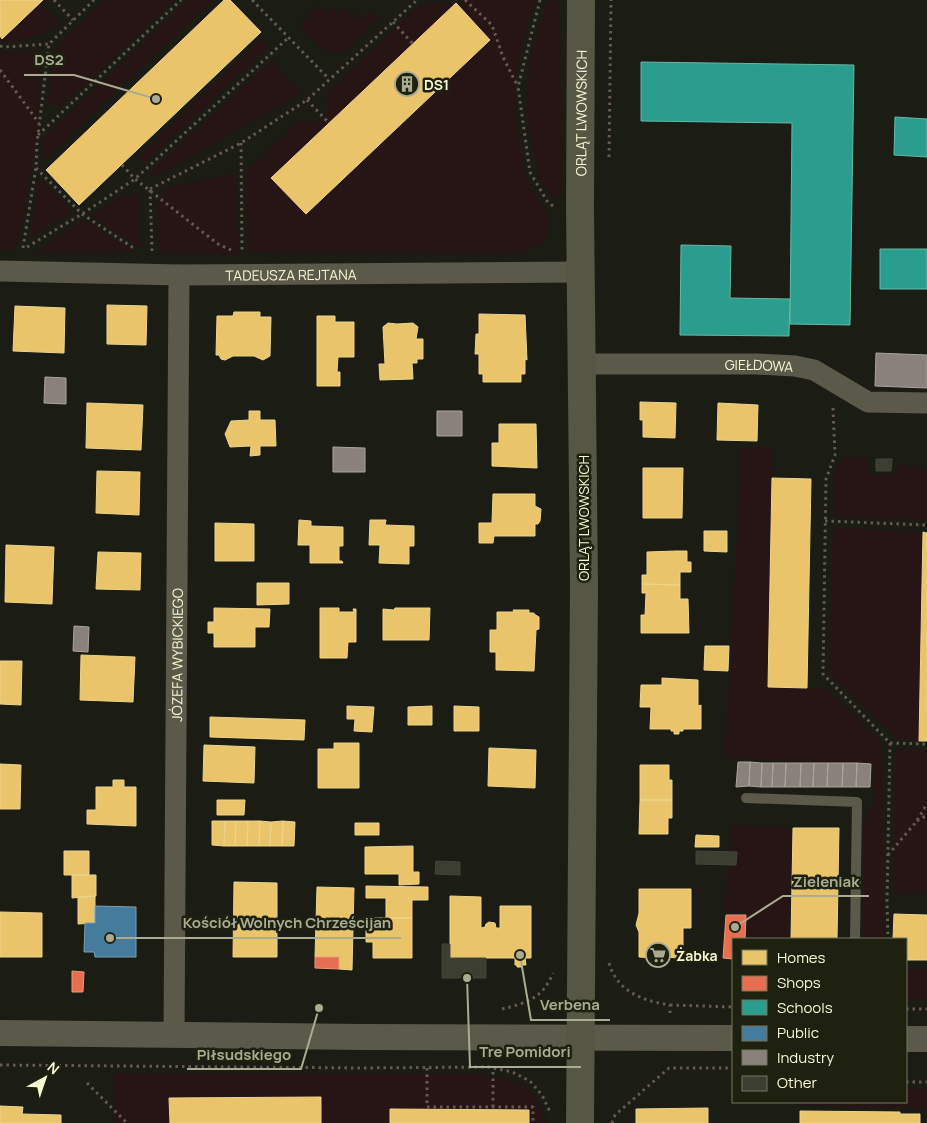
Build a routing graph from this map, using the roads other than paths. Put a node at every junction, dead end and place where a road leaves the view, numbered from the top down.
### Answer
1 (581, 0) edge
2 (0, 272) edge
3 (582, 272) junction
4 (179, 275) junction
5 (583, 364) junction
6 (927, 403) edge
7 (746, 798) dead end
8 (855, 938) edge
9 (0, 1033) edge
10 (174, 1035) junction
11 (580, 1037) junction
12 (732, 1038) edge
13 (907, 1039) edge
14 (927, 1040) edge
15 (580, 1123) edge

1 - 3 main road, ORLĄT LWOWSKICH
2 - 4 street, TADEUSZA REJTANA
3 - 4 street, TADEUSZA REJTANA
3 - 5 main road, ORLĄT LWOWSKICH
4 - 10 street, JÓZEFA WYBICKIEGO
5 - 6 street, GIEŁDOWA
5 - 11 main road, ORLĄT LWOWSKICH
7 - 8 lane
9 - 10 street
10 - 11 street
11 - 12 street
11 - 15 main road, ORLĄT LWOWSKICH
13 - 14 street

